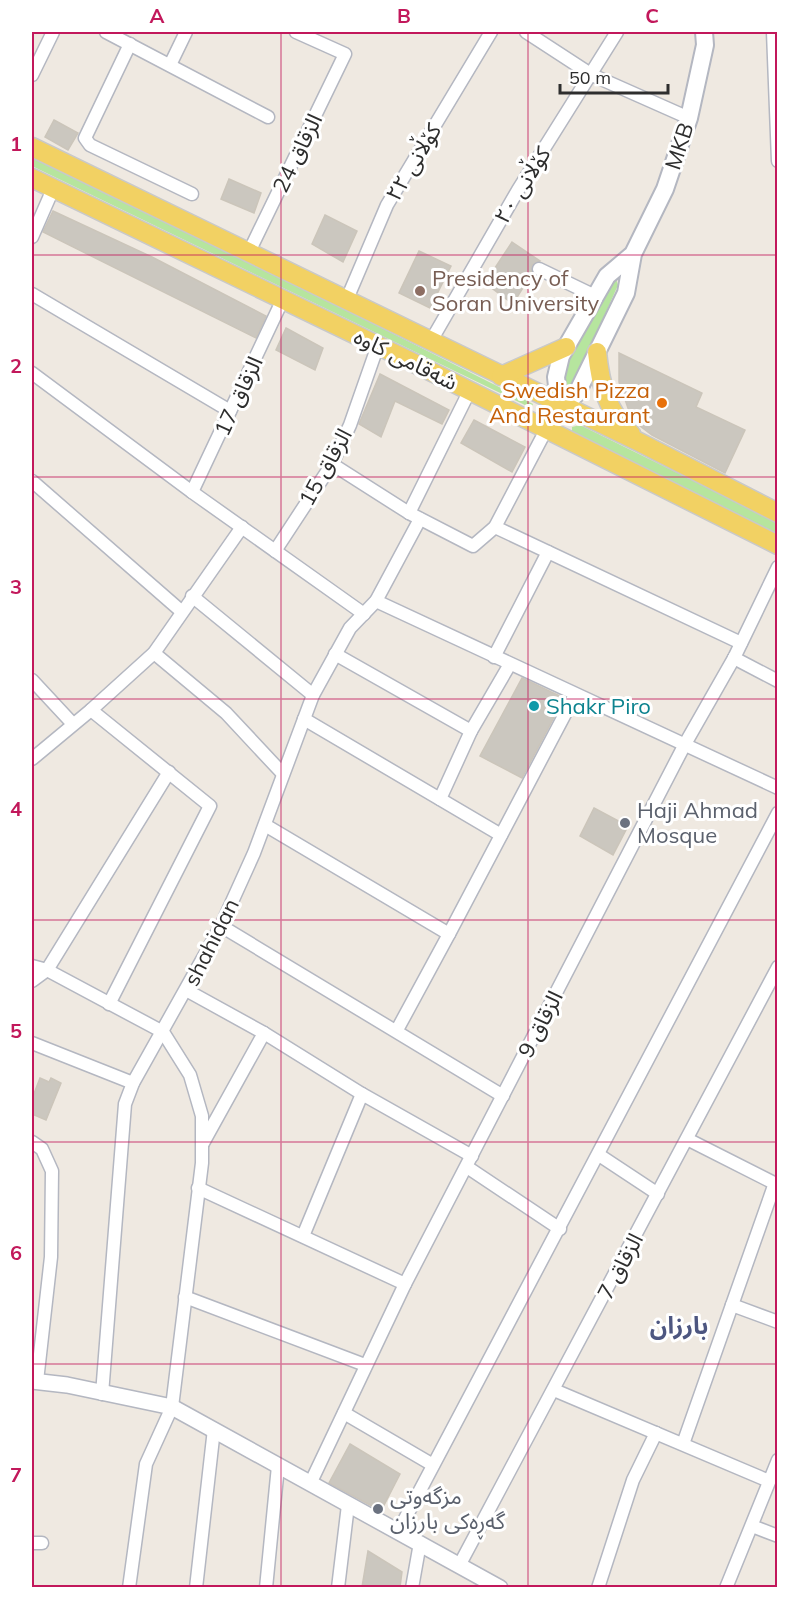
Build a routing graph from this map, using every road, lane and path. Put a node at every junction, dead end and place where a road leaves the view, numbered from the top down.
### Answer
1 (53, 32) edge
2 (106, 32) edge
3 (186, 32) edge
4 (296, 32) edge
5 (491, 32) edge
6 (526, 32) edge
7 (617, 32) edge
8 (704, 32) edge
9 (773, 32) edge
10 (130, 44) junction
11 (170, 65) junction
12 (32, 75) edge
13 (592, 75) junction
14 (268, 117) dead end
15 (689, 118) junction
16 (32, 147) edge
17 (777, 161) edge
18 (32, 178) edge
19 (53, 189) junction
20 (192, 194) dead end
21 (32, 237) edge
22 (249, 252) junction
23 (633, 254) junction
24 (539, 268) dead end
25 (32, 294) edge
26 (595, 296) junction
27 (283, 299) junction
28 (347, 299) junction
29 (431, 341) junction
30 (378, 345) junction
31 (566, 347) junction
32 (597, 352) junction
33 (32, 373) edge
34 (501, 376) junction
35 (470, 390) junction
36 (559, 404) junction
37 (230, 411) junction
38 (547, 428) junction
39 (639, 442) junction
40 (332, 464) junction
41 (32, 481) edge
42 (192, 492) junction
43 (409, 513) junction
44 (777, 513) edge
45 (420, 519) junction
46 (242, 527) junction
47 (495, 527) junction
48 (777, 545) edge
49 (274, 551) junction
50 (548, 552) junction
51 (777, 567) edge
52 (192, 596) junction
53 (376, 602) junction
54 (181, 610) junction
55 (364, 614) junction
56 (741, 644) junction
57 (154, 653) junction
58 (335, 654) junction
59 (494, 657) junction
60 (734, 658) junction
61 (510, 664) junction
62 (32, 680) edge
63 (777, 681) edge
64 (313, 695) junction
65 (575, 695) junction
66 (92, 710) junction
67 (304, 718) junction
68 (72, 723) junction
69 (471, 731) junction
70 (685, 744) junction
71 (32, 759) edge
72 (169, 772) junction
73 (283, 774) junction
74 (777, 788) edge
75 (440, 799) junction
76 (777, 813) edge
77 (265, 825) junction
78 (501, 835) junction
79 (221, 926) junction
80 (449, 934) junction
81 (32, 966) edge
82 (777, 967) edge
83 (47, 970) junction
84 (32, 981) edge
85 (186, 990) junction
86 (109, 1004) junction
87 (397, 1030) junction
88 (163, 1032) junction
89 (264, 1033) junction
90 (32, 1043) edge
91 (133, 1083) junction
92 (362, 1094) junction
93 (503, 1096) junction
94 (687, 1139) junction
95 (32, 1142) edge
96 (202, 1144) junction
97 (599, 1155) junction
98 (470, 1162) junction
99 (776, 1184) edge
100 (198, 1188) junction
101 (658, 1194) junction
102 (560, 1229) junction
103 (303, 1236) junction
104 (405, 1284) junction
105 (185, 1297) junction
106 (732, 1305) junction
107 (777, 1322) edge
108 (365, 1365) junction
109 (34, 1381) edge
110 (554, 1390) junction
111 (102, 1394) junction
112 (172, 1407) junction
113 (344, 1413) junction
114 (214, 1429) junction
115 (656, 1433) junction
116 (683, 1444) junction
117 (777, 1460) edge
118 (434, 1465) junction
119 (278, 1466) junction
120 (769, 1481) junction
121 (310, 1484) junction
122 (348, 1505) junction
123 (752, 1526) junction
124 (398, 1532) junction
125 (777, 1536) edge
126 (420, 1543) junction
127 (460, 1564) junction
128 (129, 1587) edge
129 (196, 1587) edge
130 (266, 1587) edge
131 (338, 1587) edge
132 (412, 1587) edge
133 (500, 1587) edge
134 (598, 1587) edge
135 (726, 1587) edge

1 - 12 street
2 - 10 street
3 - 11 street
4 - 22 street, الزقاق 24
5 - 28 street, کۆڵانی ٢٢
6 - 13 street
7 - 13 street, کۆڵانی ٢٠
8 - 15 main road, MKB
9 - 17 street
10 - 11 street
10 - 20 street
11 - 14 street
13 - 15 street
13 - 29 street, کۆڵانی ٢٠
15 - 23 main road, MKB
16 - 22 main road, شەقامی کاوە
18 - 19 main road, شەقامی کاوە
19 - 21 street
19 - 27 main road, شەقامی کاوە
22 - 28 main road, شەقامی کاوە
23 - 26 main road
23 - 32 main road
24 - 26 street
25 - 37 street
26 - 31 main road
27 - 30 main road, شەقامی کاوە
27 - 37 street, الزقاق 17
28 - 29 main road, شەقامی کاوە
29 - 34 main road, شەقامی کاوە
30 - 35 main road, شەقامی کاوە
30 - 40 street, الزقاق 15
31 - 34 main road
31 - 36 main road
32 - 36 main road
32 - 39 main road
33 - 42 street
34 - 36 main road, شەقامی کاوە
35 - 38 main road, شەقامی کاوە
35 - 43 street
36 - 38 main road
36 - 39 main road, شەقامی کاوە
37 - 42 street, الزقاق 17
38 - 47 street
38 - 48 main road, شەقامی کاوە
39 - 44 main road, شەقامی کاوە
40 - 43 street
40 - 49 street, الزقاق 15
41 - 54 street
42 - 46 street
43 - 45 street
45 - 47 street
45 - 53 street, shahidan
46 - 49 street
46 - 52 street
47 - 50 street
49 - 55 street
50 - 56 street
50 - 59 street
51 - 56 street, الزقاق 9
52 - 54 street
52 - 64 street
53 - 55 street, shahidan
53 - 59 street
54 - 57 street
55 - 58 street, shahidan
56 - 60 street, الزقاق 9
57 - 66 street
57 - 73 street
58 - 64 street, shahidan
58 - 69 street
59 - 61 street
60 - 63 street
60 - 70 street, الزقاق 9
61 - 65 street
61 - 69 street
62 - 68 street
64 - 67 street, shahidan
65 - 70 street
65 - 78 street
66 - 68 street
66 - 72 street
67 - 73 street, shahidan
67 - 75 street
68 - 71 street
69 - 75 street
70 - 74 street
70 - 93 street, الزقاق 9
72 - 83 street
72 - 86 street
73 - 77 street, shahidan
75 - 78 street
76 - 97 street
77 - 79 street, shahidan
77 - 80 street
78 - 80 street
79 - 85 street, shahidan
79 - 87 street
80 - 87 street
81 - 83 street
82 - 94 street, الزقاق 7
83 - 84 street
83 - 86 street
85 - 88 street, shahidan
85 - 89 street
86 - 88 street
87 - 93 street
88 - 91 street, shahidan
88 - 96 street
89 - 92 street
89 - 96 street
90 - 91 street
91 - 111 street, shahidan
92 - 98 street
92 - 103 street
93 - 98 street, الزقاق 9
94 - 99 street
94 - 101 street, الزقاق 7
95 - 109 street
96 - 100 street
97 - 101 street
97 - 102 street
98 - 102 street
98 - 104 street, الزقاق 9
99 - 106 street
100 - 103 street
100 - 105 street
101 - 110 street, الزقاق 7
102 - 118 street
103 - 104 street
104 - 108 street, الزقاق 9
105 - 108 street
105 - 112 street
106 - 107 street
106 - 116 street
108 - 113 street, الزقاق 9
109 - 111 street
110 - 115 street
110 - 127 street, الزقاق 7
111 - 112 street
112 - 114 street
112 - 128 street
113 - 118 street
113 - 121 street, الزقاق 9
114 - 119 street
114 - 129 street
115 - 116 street
115 - 134 street
116 - 120 street
117 - 120 street
118 - 124 street
119 - 121 street
119 - 130 street
120 - 123 street
121 - 122 street
122 - 124 street
122 - 131 street
123 - 125 street
123 - 135 street
124 - 126 street
126 - 127 street
126 - 132 street
127 - 133 street

